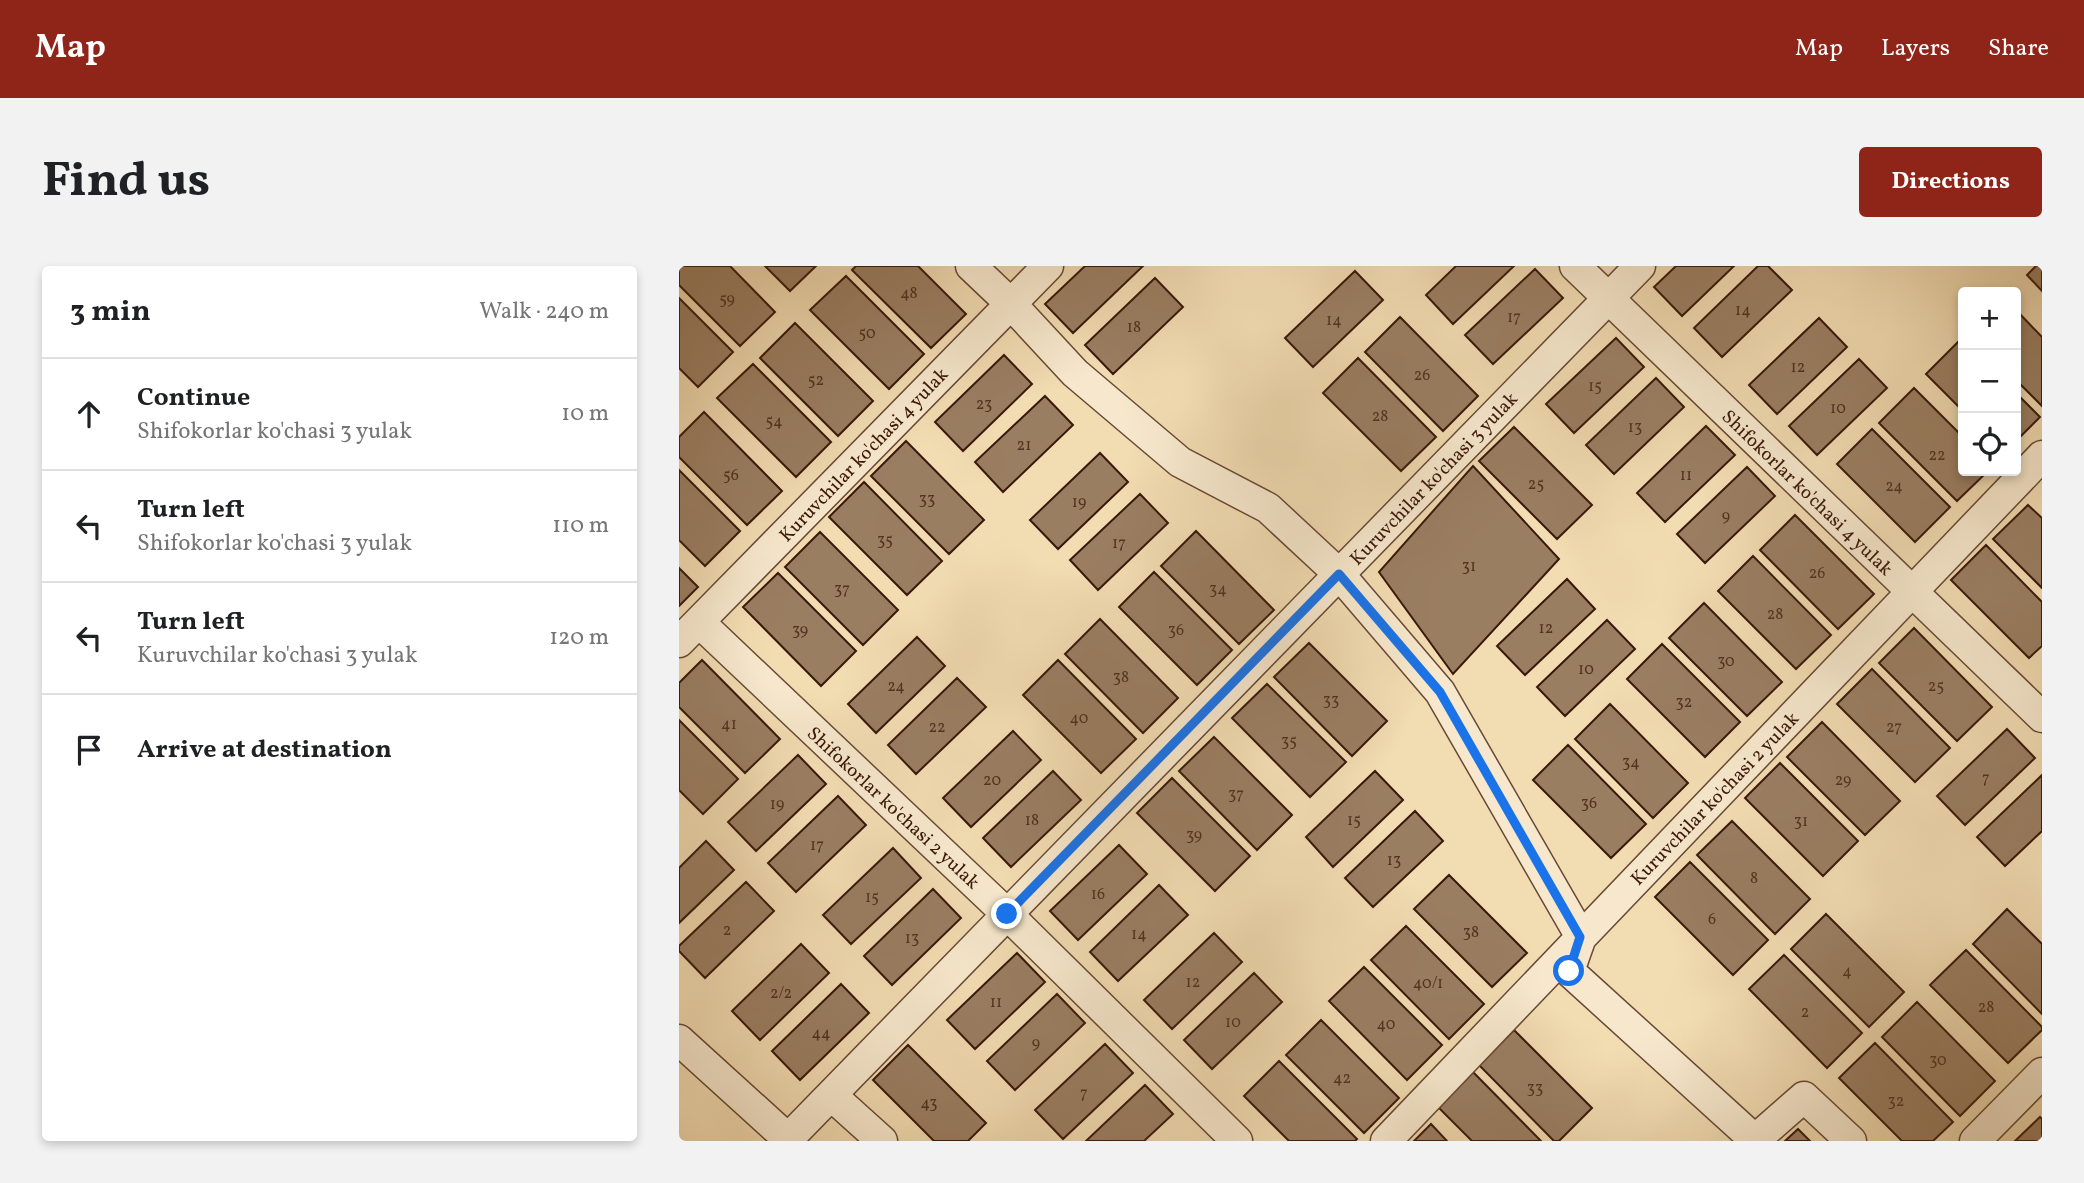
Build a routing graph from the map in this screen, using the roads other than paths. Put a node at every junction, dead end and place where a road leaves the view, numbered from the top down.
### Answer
1 (971, 266) edge
2 (1048, 266) edge
3 (1575, 266) edge
4 (1640, 266) edge
5 (1609, 298) junction
6 (1011, 304) junction
7 (2042, 456) edge
8 (1339, 574) junction
9 (1911, 592) junction
10 (689, 632) edge
11 (2042, 717) edge
12 (1007, 914) junction
13 (1580, 937) junction
14 (679, 1040) edge
15 (2042, 1073) edge
16 (831, 1094) junction
17 (787, 1140) edge
18 (882, 1141) edge
19 (1237, 1141) edge
20 (1386, 1141) edge
21 (1851, 1141) edge
22 (1975, 1141) edge

1 - 6 street
2 - 6 street, Kuruvchilar ko'chasi 4 yulak
3 - 5 street, Shifokorlar ko'chasi 4 yulak
4 - 5 street, Kuruvchilar ko'chasi 3 yulak
5 - 8 street, Kuruvchilar ko'chasi 3 yulak
5 - 9 street, Shifokorlar ko'chasi 4 yulak
6 - 8 street
6 - 10 street, Kuruvchilar ko'chasi 4 yulak
7 - 9 street, Kuruvchilar ko'chasi 2 yulak
8 - 12 street, Kuruvchilar ko'chasi 3 yulak
8 - 13 street
9 - 11 street, Shifokorlar ko'chasi 4 yulak
9 - 13 street, Kuruvchilar ko'chasi 2 yulak
10 - 12 street, Shifokorlar ko'chasi 2 yulak
12 - 16 street, Kuruvchilar ko'chasi 3 yulak
12 - 19 street, Shifokorlar ko'chasi 2 yulak
13 - 20 street, Kuruvchilar ko'chasi 2 yulak
13 - 21 street
14 - 17 street
15 - 22 street
16 - 17 street, Kuruvchilar ko'chasi 3 yulak
16 - 18 street

